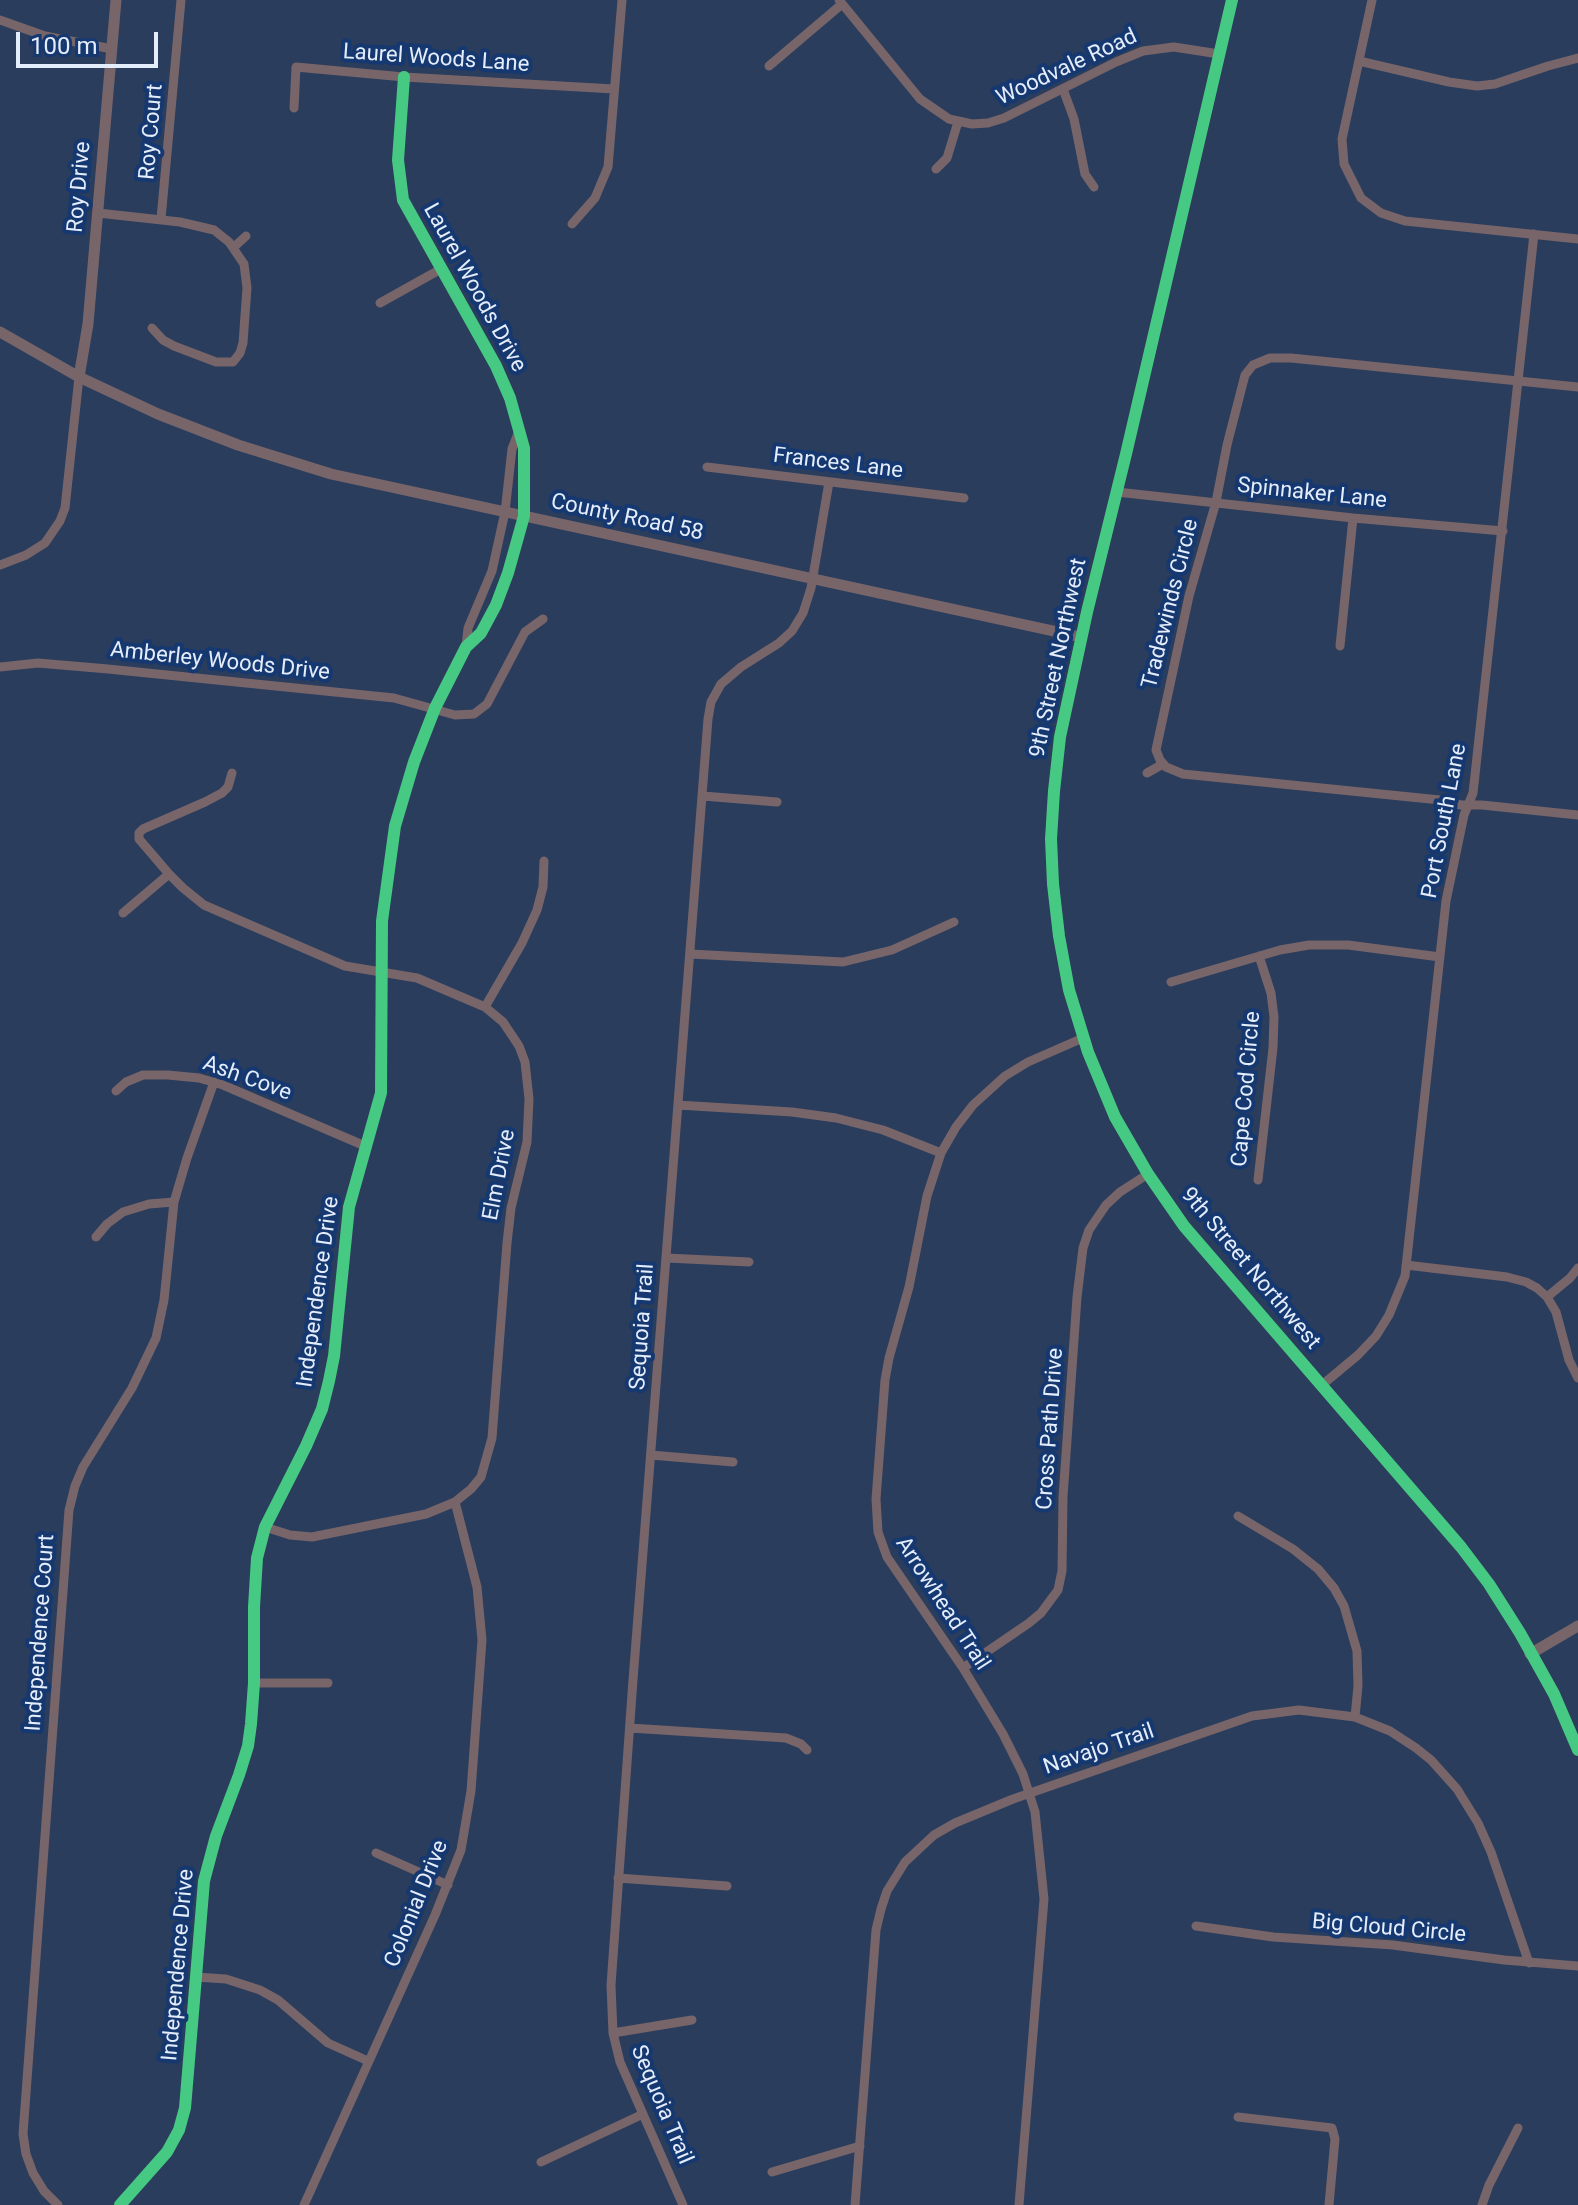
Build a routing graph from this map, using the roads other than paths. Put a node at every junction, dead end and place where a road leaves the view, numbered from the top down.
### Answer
1 (116, 0) edge
2 (181, 0) edge
3 (622, 0) edge
4 (1232, 0) edge
5 (1372, 0) edge
6 (841, 2) edge
7 (0, 20) edge
8 (112, 49) junction
9 (1219, 54) junction
10 (1578, 58) edge
11 (1359, 61) junction
12 (769, 66) dead end
13 (404, 77) junction
14 (614, 89) junction
15 (1063, 89) junction
16 (294, 108) dead end
17 (958, 122) junction
18 (936, 169) dead end
19 (1094, 187) dead end
20 (98, 213) junction
21 (161, 219) junction
22 (572, 224) dead end
23 (1534, 234) junction
24 (246, 236) dead end
25 (1578, 239) edge
26 (234, 247) junction
27 (441, 269) junction
28 (380, 303) dead end
29 (152, 328) dead end
30 (0, 332) edge
31 (79, 377) junction
32 (1519, 382) junction
33 (1578, 387) edge
34 (519, 431) junction
35 (707, 467) dead end
36 (829, 482) junction
37 (1117, 492) junction
38 (964, 498) dead end
39 (1216, 502) junction
40 (505, 512) junction
41 (524, 516) junction
42 (1353, 518) junction
43 (1503, 531) junction
44 (0, 565) edge
45 (813, 578) junction
46 (543, 619) dead end
47 (1081, 637) junction
48 (1340, 646) dead end
49 (466, 647) junction
50 (0, 667) edge
51 (435, 708) junction
52 (1163, 764) junction
53 (232, 773) dead end
54 (1147, 773) dead end
55 (703, 796) junction
56 (777, 802) dead end
57 (1468, 805) junction
58 (1578, 815) edge
59 (544, 861) dead end
60 (169, 874) junction
61 (123, 913) dead end
62 (954, 922) dead end
63 (690, 954) junction
64 (1259, 956) junction
65 (1440, 957) junction
66 (381, 971) junction
67 (1171, 982) dead end
68 (485, 1007) junction
69 (1083, 1038) junction
70 (214, 1082) junction
71 (116, 1091) dead end
72 (678, 1105) junction
73 (365, 1146) junction
74 (941, 1153) junction
75 (1148, 1174) junction
76 (1258, 1180) dead end
77 (174, 1202) junction
78 (96, 1237) dead end
79 (667, 1258) junction
80 (749, 1262) dead end
81 (1406, 1265) junction
82 (1578, 1268) edge
83 (1547, 1297) junction
84 (1578, 1378) edge
85 (1322, 1385) junction
86 (651, 1455) junction
87 (733, 1462) dead end
88 (455, 1502) junction
89 (1238, 1516) dead end
90 (265, 1527) junction
91 (1578, 1626) edge
92 (1530, 1654) junction
93 (963, 1668) junction
94 (254, 1683) junction
95 (328, 1683) dead end
96 (1355, 1717) junction
97 (630, 1728) junction
98 (807, 1750) dead end
99 (1578, 1750) edge
100 (1029, 1793) junction
101 (376, 1853) dead end
102 (618, 1878) junction
103 (448, 1885) junction
104 (727, 1886) dead end
105 (1196, 1926) dead end
106 (1529, 1963) junction
107 (1578, 1966) edge
108 (196, 1977) junction
109 (692, 2020) dead end
110 (613, 2033) junction
111 (368, 2061) junction
112 (643, 2114) junction
113 (1238, 2117) dead end
114 (1518, 2128) dead end
115 (860, 2146) junction
116 (541, 2162) dead end
117 (772, 2172) dead end
118 (58, 2205) edge
119 (120, 2205) edge
120 (304, 2205) edge
121 (683, 2205) edge
122 (855, 2205) edge
123 (1019, 2205) edge
124 (1329, 2205) edge
125 (1482, 2205) edge

1 - 8 street, Roy Drive
2 - 21 street, Roy Court
3 - 14 street
4 - 9 street, 9th Street Northwest
5 - 11 street
6 - 12 street
6 - 17 street
7 - 8 street
8 - 20 street, Roy Drive
9 - 15 street, Woodvale Road
9 - 37 street, 9th Street Northwest
10 - 11 street
11 - 23 street
13 - 14 street, Laurel Woods Lane
13 - 16 street, Laurel Woods Lane
13 - 27 street, Laurel Woods Drive
14 - 22 street
15 - 17 street, Woodvale Road
15 - 19 street
17 - 18 street
20 - 21 street
20 - 31 street, Roy Drive
21 - 26 street
23 - 25 street
23 - 32 street, Port South Lane
24 - 26 street
26 - 29 street
27 - 28 street
27 - 34 street, Laurel Woods Drive
30 - 31 street, County Road 58
31 - 40 street, County Road 58
31 - 44 street
32 - 33 street, Tradewinds Circle
32 - 39 street, Tradewinds Circle
32 - 43 street, Port South Lane
34 - 40 street
34 - 41 street, Laurel Woods Drive
35 - 36 street, Frances Lane
36 - 38 street, Frances Lane
36 - 45 street, Sequoia Trail
37 - 39 street, Spinnaker Lane
37 - 47 street, 9th Street Northwest
39 - 42 street, Spinnaker Lane
39 - 52 street, Tradewinds Circle
40 - 41 street, County Road 58
40 - 49 street, Independence Drive
41 - 45 street, County Road 58
41 - 49 street, Independence Drive
42 - 43 street, Spinnaker Lane
42 - 48 street
43 - 57 street, Port South Lane
45 - 47 street, County Road 58
45 - 55 street, Sequoia Trail
46 - 51 street, Amberley Woods Drive
47 - 69 street, 9th Street Northwest
49 - 51 street, Independence Drive
50 - 51 street, Amberley Woods Drive
51 - 66 street, Independence Drive
52 - 54 street
52 - 57 street
53 - 60 street, Elm Drive
55 - 56 street
55 - 63 street, Sequoia Trail
57 - 58 street
57 - 65 street, Port South Lane
59 - 68 street
60 - 61 street
60 - 66 street, Elm Drive
62 - 63 street
63 - 72 street, Sequoia Trail
64 - 65 street
64 - 67 street
64 - 76 street, Cape Cod Circle
65 - 81 street, Port South Lane
66 - 68 street, Elm Drive
66 - 73 street, Independence Drive
68 - 88 street, Elm Drive
69 - 74 street, Arrowhead Trail
69 - 75 street, 9th Street Northwest
70 - 71 street, Ash Cove
70 - 73 street, Ash Cove
70 - 77 street, Independence Court
72 - 74 street
72 - 79 street, Sequoia Trail
73 - 90 street, Independence Drive
74 - 93 street, Arrowhead Trail
75 - 85 street, 9th Street Northwest
75 - 93 street, Cross Path Drive
77 - 78 street
77 - 118 street, Independence Court
79 - 80 street
79 - 86 street, Sequoia Trail
81 - 83 street
81 - 85 street, Port South Lane
82 - 83 street
83 - 84 street
85 - 92 street, 9th Street Northwest
86 - 87 street
86 - 97 street, Sequoia Trail
88 - 90 street, Elm Drive
88 - 103 street, Colonial Drive
89 - 96 street
90 - 94 street, Independence Drive
91 - 92 street
92 - 99 street, 9th Street Northwest
93 - 100 street, Arrowhead Trail
94 - 95 street
94 - 108 street, Independence Drive
96 - 100 street, Navajo Trail
96 - 106 street, Navajo Trail
97 - 98 street
97 - 102 street, Sequoia Trail
100 - 115 street, Navajo Trail
100 - 123 street, Arrowhead Trail
101 - 103 street
102 - 104 street
102 - 110 street, Sequoia Trail
103 - 111 street, Colonial Drive
105 - 106 street, Big Cloud Circle
106 - 107 street, Big Cloud Circle
108 - 111 street
108 - 119 street, Independence Drive
109 - 110 street
110 - 112 street, Sequoia Trail
111 - 120 street, Colonial Drive
112 - 116 street
112 - 121 street, Sequoia Trail
113 - 124 street
114 - 125 street
115 - 117 street
115 - 122 street, Navajo Trail

